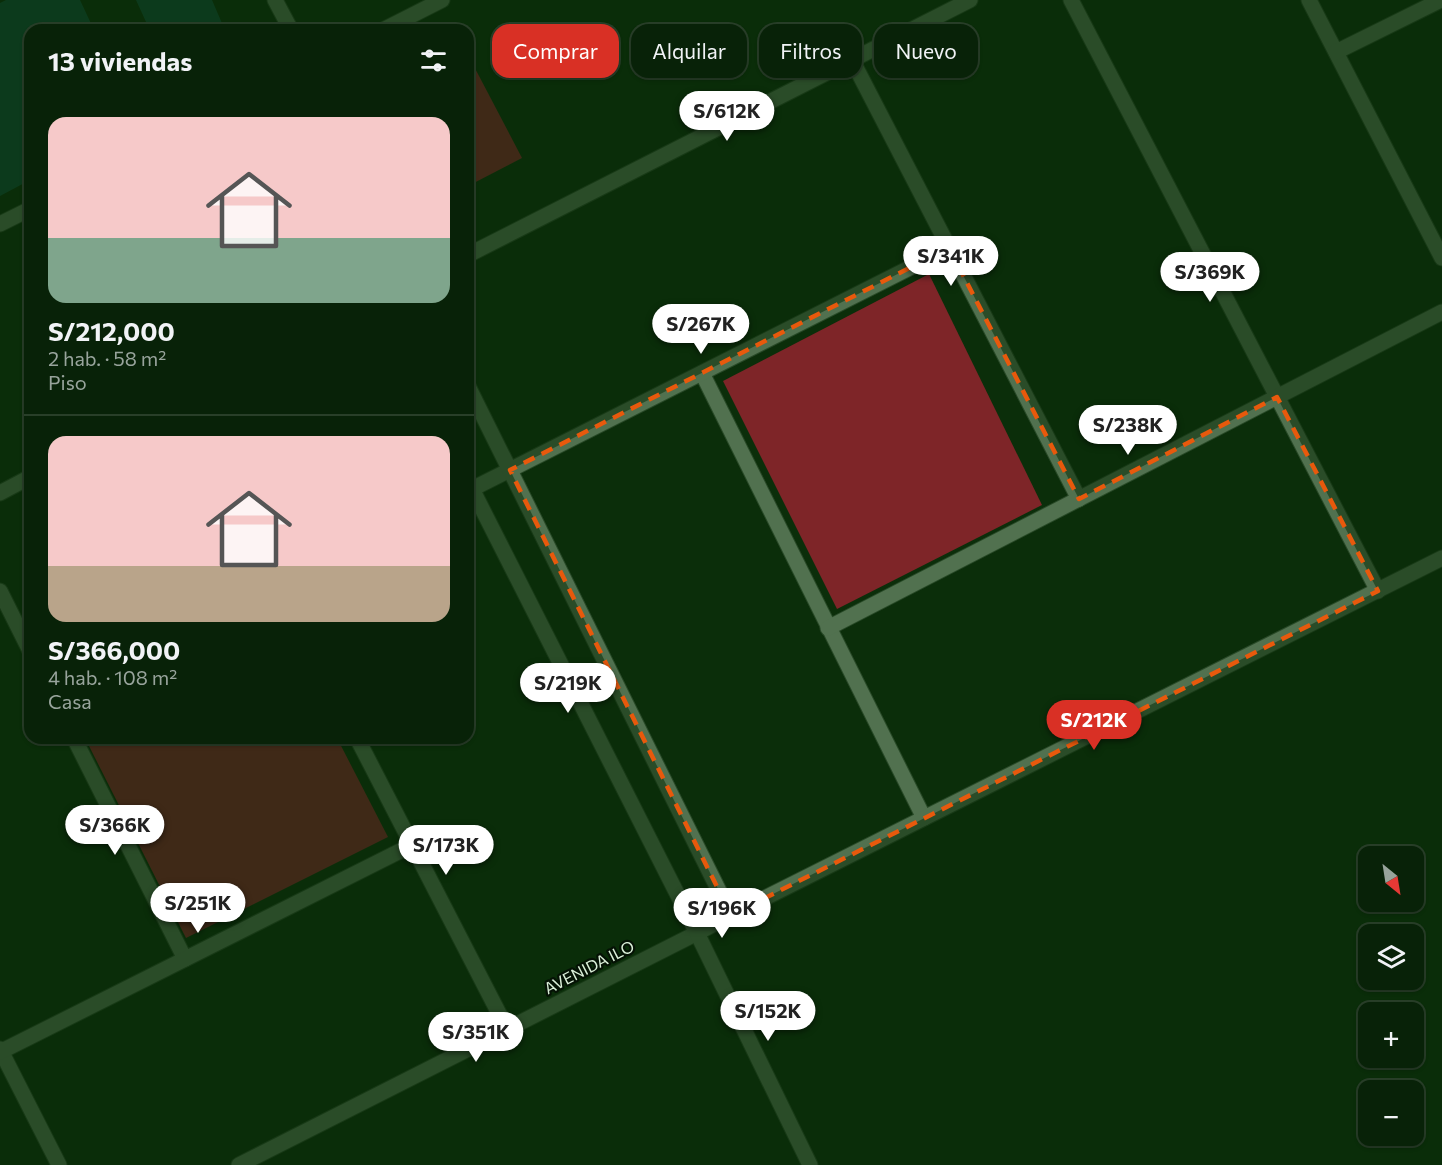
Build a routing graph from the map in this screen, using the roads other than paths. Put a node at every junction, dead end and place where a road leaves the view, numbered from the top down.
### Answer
1 (275, 0) edge
2 (442, 0) edge
3 (970, 0) edge
4 (1071, 0) edge
5 (1309, 0) edge
6 (1441, 0) edge
7 (288, 24) edge
8 (396, 24) edge
9 (1336, 52) junction
10 (862, 55) edge
11 (817, 78) edge
12 (861, 78) edge
13 (24, 212) edge
14 (0, 224) edge
15 (949, 248) junction
16 (474, 252) edge
17 (1442, 258) edge
18 (1442, 312) edge
19 (702, 373) junction
20 (1277, 397) junction
21 (474, 398) edge
22 (510, 470) junction
23 (24, 480) edge
24 (474, 485) edge
25 (0, 493) edge
26 (474, 497) edge
27 (1079, 499) junction
28 (1442, 558) edge
29 (0, 591) edge
30 (1378, 591) junction
31 (828, 628) junction
32 (24, 639) edge
33 (77, 744) edge
34 (360, 744) edge
35 (924, 818) junction
36 (412, 845) junction
37 (731, 915) junction
38 (697, 933) junction
39 (185, 959) junction
40 (507, 1029) junction
41 (0, 1051) edge
42 (59, 1165) edge
43 (239, 1165) edge
44 (810, 1165) edge

1 - 7 street
2 - 8 street
3 - 10 street
4 - 20 street
5 - 9 street
6 - 9 street
9 - 17 street
11 - 16 street
12 - 15 street
13 - 14 street
15 - 19 street
15 - 27 street
18 - 20 street
19 - 22 street
19 - 31 street
20 - 27 street
20 - 30 street
21 - 22 street
22 - 24 street
22 - 37 street
23 - 25 street
26 - 38 street
27 - 31 street
28 - 30 street, AVENIDA ILO
29 - 32 street
30 - 35 street, AVENIDA ILO
31 - 35 street
33 - 39 street
34 - 36 street
35 - 37 street, AVENIDA ILO
36 - 39 street
36 - 40 street
37 - 38 street, AVENIDA ILO
38 - 40 street, AVENIDA ILO
38 - 44 street
39 - 41 street
40 - 43 street, AVENIDA ILO
41 - 42 street

